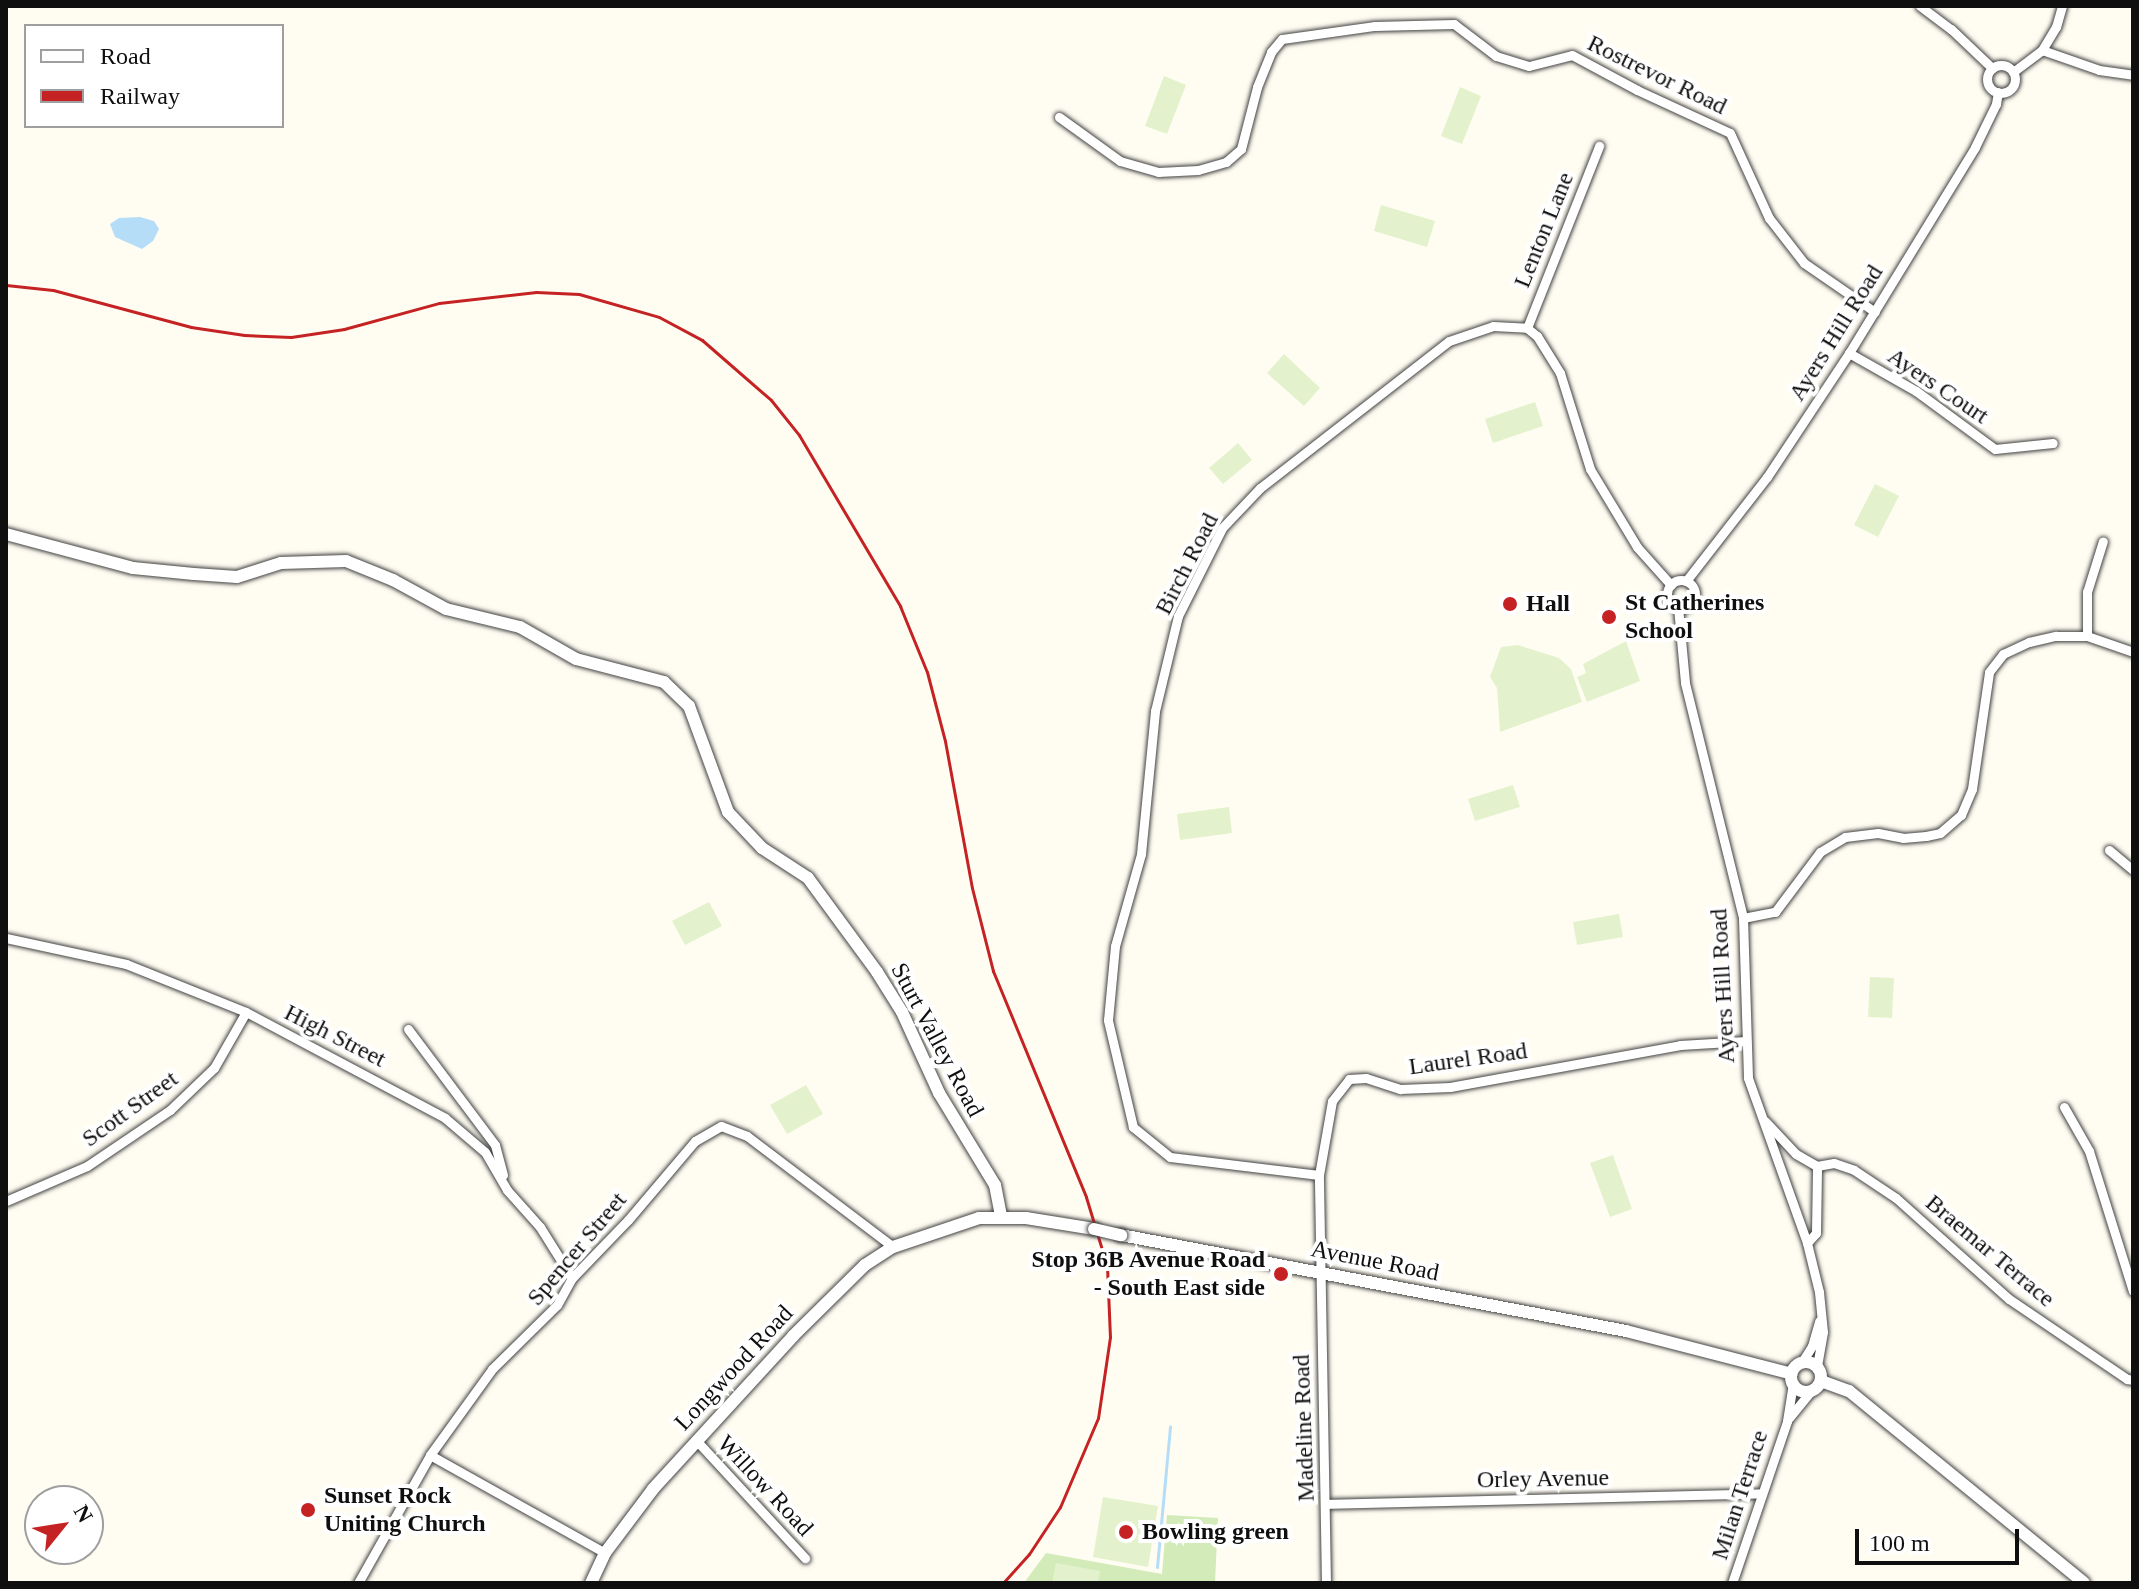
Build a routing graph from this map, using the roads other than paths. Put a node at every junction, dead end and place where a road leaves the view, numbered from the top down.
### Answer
1 (1920, 6) edge
2 (2062, 6) edge
3 (2042, 50) junction
4 (1992, 68) junction
5 (2013, 72) junction
6 (2133, 75) edge
7 (1998, 92) junction
8 (1059, 117) dead end
9 (1599, 146) dead end
10 (1875, 312) junction
11 (1527, 328) junction
12 (1849, 353) junction
13 (2053, 443) dead end
14 (6, 534) edge
15 (2103, 541) dead end
16 (1686, 581) junction
17 (1671, 585) junction
18 (1678, 607) junction
19 (2087, 636) junction
20 (2133, 652) edge
21 (2109, 850) dead end
22 (2133, 870) edge
23 (1743, 918) junction
24 (6, 938) edge
25 (246, 1012) junction
26 (408, 1029) dead end
27 (1746, 1041) junction
28 (2064, 1107) dead end
29 (1763, 1119) junction
30 (1817, 1166) junction
31 (1319, 1175) junction
32 (507, 1190) junction
33 (6, 1201) edge
34 (1001, 1216) junction
35 (948, 1227) joint
36 (1807, 1243) junction
37 (893, 1247) junction
38 (1320, 1273) junction
39 (572, 1278) junction
40 (2133, 1291) edge
41 (1821, 1310) junction
42 (1802, 1362) junction
43 (1817, 1366) junction
44 (1792, 1379) junction
45 (2133, 1380) edge
46 (1821, 1381) junction
47 (1811, 1391) junction
48 (1787, 1421) junction
49 (696, 1440) junction
50 (430, 1455) junction
51 (1762, 1493) junction
52 (1326, 1504) junction
53 (605, 1553) junction
54 (805, 1558) dead end
55 (358, 1583) edge
56 (591, 1583) edge
57 (1326, 1583) edge
58 (1732, 1583) edge
59 (2084, 1583) edge

1 - 4 street
2 - 3 street
3 - 5 street
3 - 6 street
4 - 5 street
4 - 7 street
5 - 7 street
7 - 10 street, Ayers Hill Road
8 - 10 street, Rostrevor Road
9 - 11 street, Lenton Lane
10 - 12 street, Ayers Hill Road
11 - 17 street
11 - 31 street, Birch Road
12 - 13 street, Ayers Court
12 - 16 street, Ayers Hill Road
14 - 34 street, Sturt Valley Road
15 - 19 street
16 - 17 street
16 - 18 street
17 - 18 street
18 - 23 street, Ayers Hill Road
19 - 20 street
19 - 23 street
21 - 22 street
23 - 27 street, Ayers Hill Road
24 - 25 street, High Street
25 - 32 street, High Street
25 - 33 street, Scott Street
26 - 32 street
27 - 29 street, Ayers Hill Road
27 - 31 street, Laurel Road
28 - 40 street
29 - 30 street, Braemar Terrace
29 - 36 street, Ayers Hill Road
30 - 36 street
30 - 45 street, Braemar Terrace
31 - 38 street, Laurel Road
32 - 39 street, High Street
34 - 35 street, Avenue Road
34 - 38 street, Avenue Road, bridge
35 - 37 street, Longwood Road
36 - 41 street, Ayers Hill Road
37 - 39 street, Spencer Street
37 - 49 street, Longwood Road
38 - 44 street, Avenue Road
38 - 52 street, Madeline Road
39 - 50 street, Spencer Street
41 - 42 street, Ayers Hill Road
41 - 43 street, Ayers Hill Road
42 - 43 street
42 - 44 street
43 - 46 street
44 - 47 street
44 - 48 street, Milan Terrace
46 - 47 street
46 - 59 street
47 - 48 street, Milan Terrace
48 - 51 street, Milan Terrace
49 - 53 street, Longwood Road
49 - 54 street, Willow Road
50 - 53 street
50 - 55 street, Spencer Street
51 - 52 street, Orley Avenue
51 - 58 street, Milan Terrace
52 - 57 street, Madeline Road
53 - 56 street, Longwood Road

